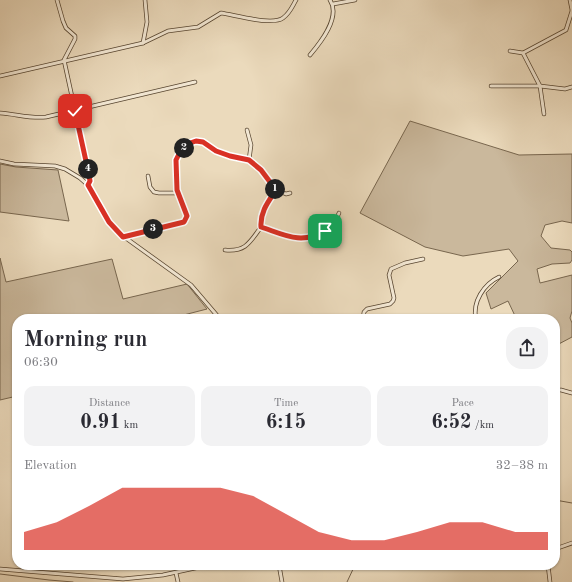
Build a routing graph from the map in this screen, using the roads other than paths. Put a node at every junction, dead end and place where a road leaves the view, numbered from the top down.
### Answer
1 (57, 0) edge
2 (144, 0) edge
3 (296, 0) edge
4 (330, 0) edge
5 (355, 0) edge
6 (570, 0) edge
7 (333, 4) junction
8 (572, 10) edge
9 (143, 43) junction
10 (510, 52) dead end
11 (523, 53) junction
12 (310, 55) dead end
13 (64, 60) junction
14 (0, 76) edge
15 (195, 82) dead end
16 (492, 86) dead end
17 (540, 86) junction
18 (572, 88) edge
19 (75, 111) junction
20 (0, 113) edge
21 (544, 114) dead end
22 (247, 130) dead end
23 (249, 160) junction
24 (0, 161) edge
25 (148, 176) dead end
26 (88, 185) junction
27 (276, 190) junction
28 (178, 193) junction
29 (290, 193) dead end
30 (339, 213) dead end
31 (261, 227) junction
32 (123, 237) junction
33 (225, 250) dead end
34 (423, 259) dead end
35 (500, 277) dead end
36 (216, 314) edge
37 (364, 314) edge
38 (476, 314) edge
39 (560, 390) edge
40 (572, 393) edge
41 (572, 543) edge
42 (560, 547) edge
43 (0, 569) edge
44 (12, 570) edge
45 (12, 570) edge
46 (188, 570) edge
47 (280, 570) edge
48 (549, 570) edge
49 (176, 573) junction
50 (178, 582) edge
51 (282, 582) edge
52 (550, 582) edge

1 - 13 street
2 - 9 street
3 - 9 street
4 - 7 street
5 - 7 street
6 - 8 street
7 - 12 street
8 - 11 street
9 - 13 street
10 - 11 street
11 - 17 street
13 - 14 street
13 - 19 street
15 - 19 street
16 - 17 street
17 - 18 street
17 - 21 street
19 - 20 street
19 - 26 street
22 - 23 street
23 - 27 street
23 - 28 street
24 - 26 street
25 - 28 street
26 - 32 street
27 - 29 street
27 - 31 street
28 - 32 street
30 - 31 street
31 - 33 street
32 - 36 street
34 - 37 street
35 - 38 street
39 - 40 street
41 - 42 street
43 - 45 street
44 - 49 street
46 - 49 street
47 - 51 street
48 - 52 street
49 - 50 street

